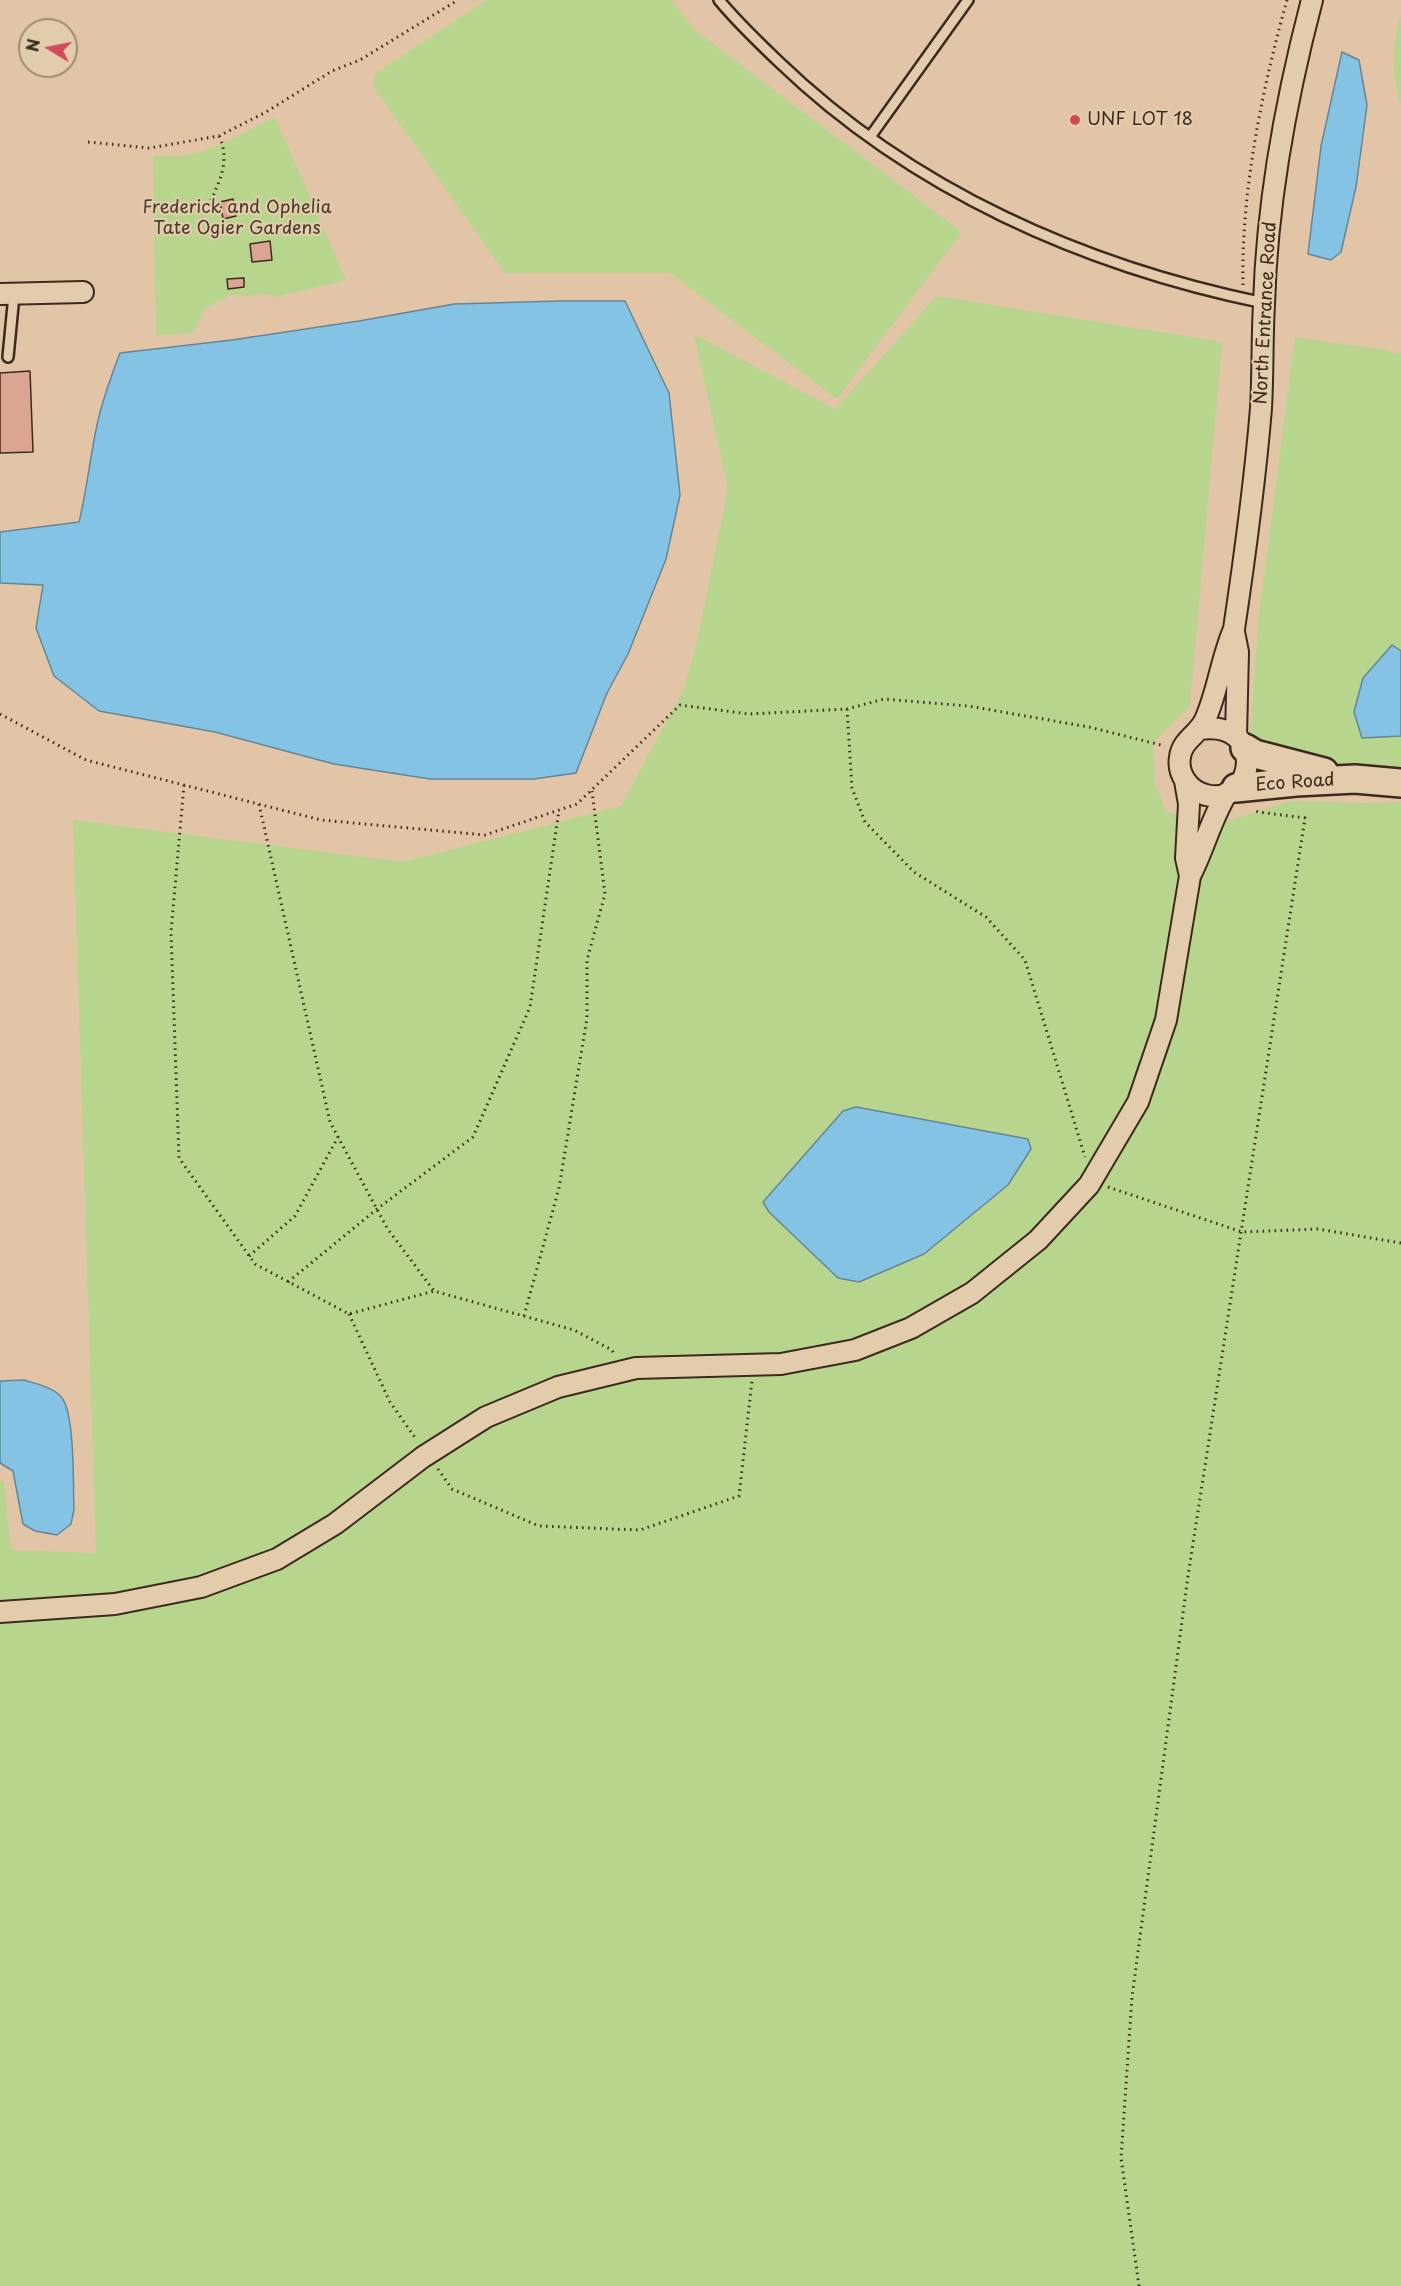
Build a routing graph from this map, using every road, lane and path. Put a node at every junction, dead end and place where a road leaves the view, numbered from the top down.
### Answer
1 (458, 0) edge
2 (719, 0) edge
3 (968, 0) edge
4 (1287, 0) edge
5 (1312, 0) edge
6 (219, 136) junction
7 (870, 137) junction
8 (88, 142) dead end
9 (221, 210) dead end
10 (84, 292) dead end
11 (7, 295) edge
12 (1244, 299) junction
13 (1263, 303) junction
14 (8, 357) dead end
15 (1234, 629) junction
16 (847, 709) junction
17 (0, 714) edge
18 (1200, 729) junction
19 (1240, 742) junction
20 (1182, 750) junction
21 (1355, 779) junction
22 (1185, 781) junction
23 (1401, 783) edge
24 (184, 785) junction
25 (592, 790) junction
26 (1231, 791) junction
27 (259, 804) junction
28 (559, 810) junction
29 (1190, 876) junction
30 (338, 1137) junction
31 (1092, 1181) junction
32 (377, 1209) junction
33 (1242, 1232) junction
34 (1401, 1242) edge
35 (249, 1256) junction
36 (288, 1282) junction
37 (434, 1291) junction
38 (349, 1314) junction
39 (524, 1316) junction
40 (754, 1365) junction
41 (620, 1372) junction
42 (427, 1454) junction
43 (0, 1612) edge
44 (1139, 2286) edge

1 - 6 path
2 - 7 lane
3 - 7 lane
4 - 12 path
5 - 13 street, North Entrance Road
6 - 8 path
6 - 9 path
7 - 12 lane
10 - 11 street
11 - 14 lane
12 - 13 lane
13 - 15 street, North Entrance Road
15 - 18 street
15 - 19 street
16 - 20 path
16 - 25 path
16 - 31 path
17 - 24 path
18 - 19 street
18 - 20 street
19 - 21 street, Eco Road
19 - 26 street
20 - 22 street
21 - 23 street, Eco Road
21 - 26 street, Eco Road
22 - 26 street
22 - 29 street
24 - 27 path
24 - 35 path
25 - 28 path
25 - 39 path
26 - 29 street
26 - 33 path
27 - 28 path
27 - 30 path
28 - 32 path
29 - 31 street
30 - 32 path
30 - 35 path
31 - 33 path
31 - 40 street
32 - 36 path
32 - 37 path
33 - 34 path
33 - 44 path
35 - 36 path
36 - 38 path
37 - 38 path
37 - 39 path
38 - 42 path
39 - 41 path
40 - 41 street
40 - 42 path
41 - 42 street
42 - 43 street

